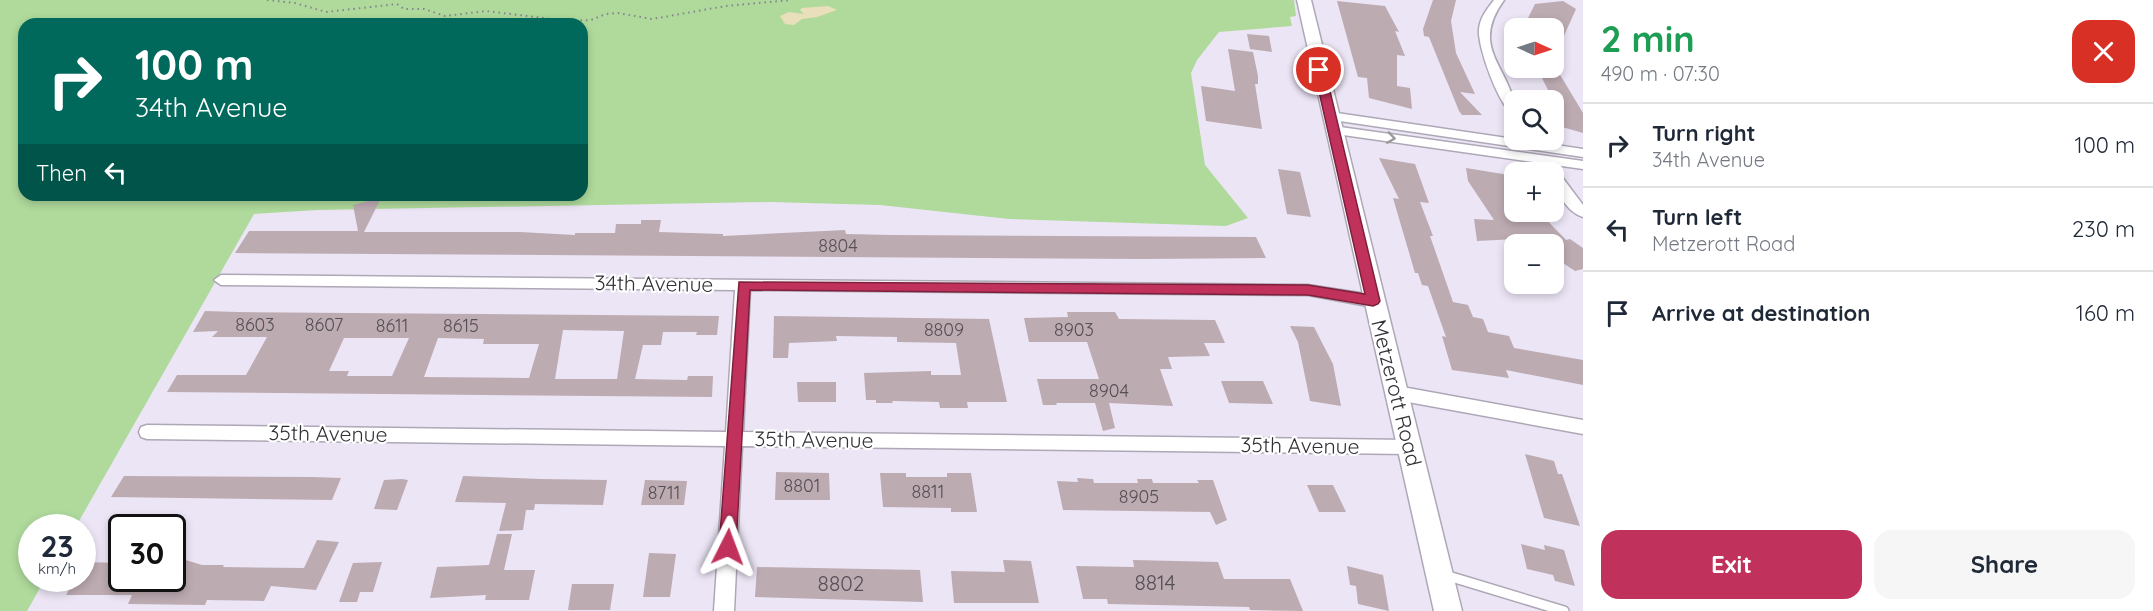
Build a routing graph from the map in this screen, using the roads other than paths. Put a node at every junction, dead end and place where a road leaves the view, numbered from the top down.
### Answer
1 (1304, 0) edge
2 (1499, 0) edge
3 (1505, 90) edge
4 (1332, 123) junction
5 (1504, 139) edge
6 (1564, 149) edge
7 (1536, 150) edge
8 (1583, 153) edge
9 (1541, 159) junction
10 (1543, 162) edge
11 (1583, 165) edge
12 (1564, 188) edge
13 (1583, 212) edge
14 (221, 280) dead end
15 (743, 285) junction
16 (1373, 301) junction
17 (1397, 393) junction
18 (1583, 427) edge
19 (147, 432) dead end
20 (734, 439) junction
21 (1409, 447) junction
22 (1439, 573) junction
23 (724, 611) edge
24 (1448, 611) edge
25 (1564, 611) edge

1 - 4 street, Metzerott Road
2 - 3 street
4 - 5 street
4 -> 9 street
4 - 16 street, Metzerott Road
6 - 8 street
7 - 9 street
9 - 10 street
9 - 11 street
12 - 13 street
14 - 15 street, 34th Avenue
15 - 16 street, 34th Avenue
15 - 20 street
16 - 17 street, Metzerott Road
17 - 18 street
17 - 21 street, Metzerott Road
19 - 20 street, 35th Avenue
20 - 21 street, 35th Avenue
20 - 23 street
21 - 22 street, Metzerott Road
22 - 24 street, Metzerott Road
22 - 25 lane

